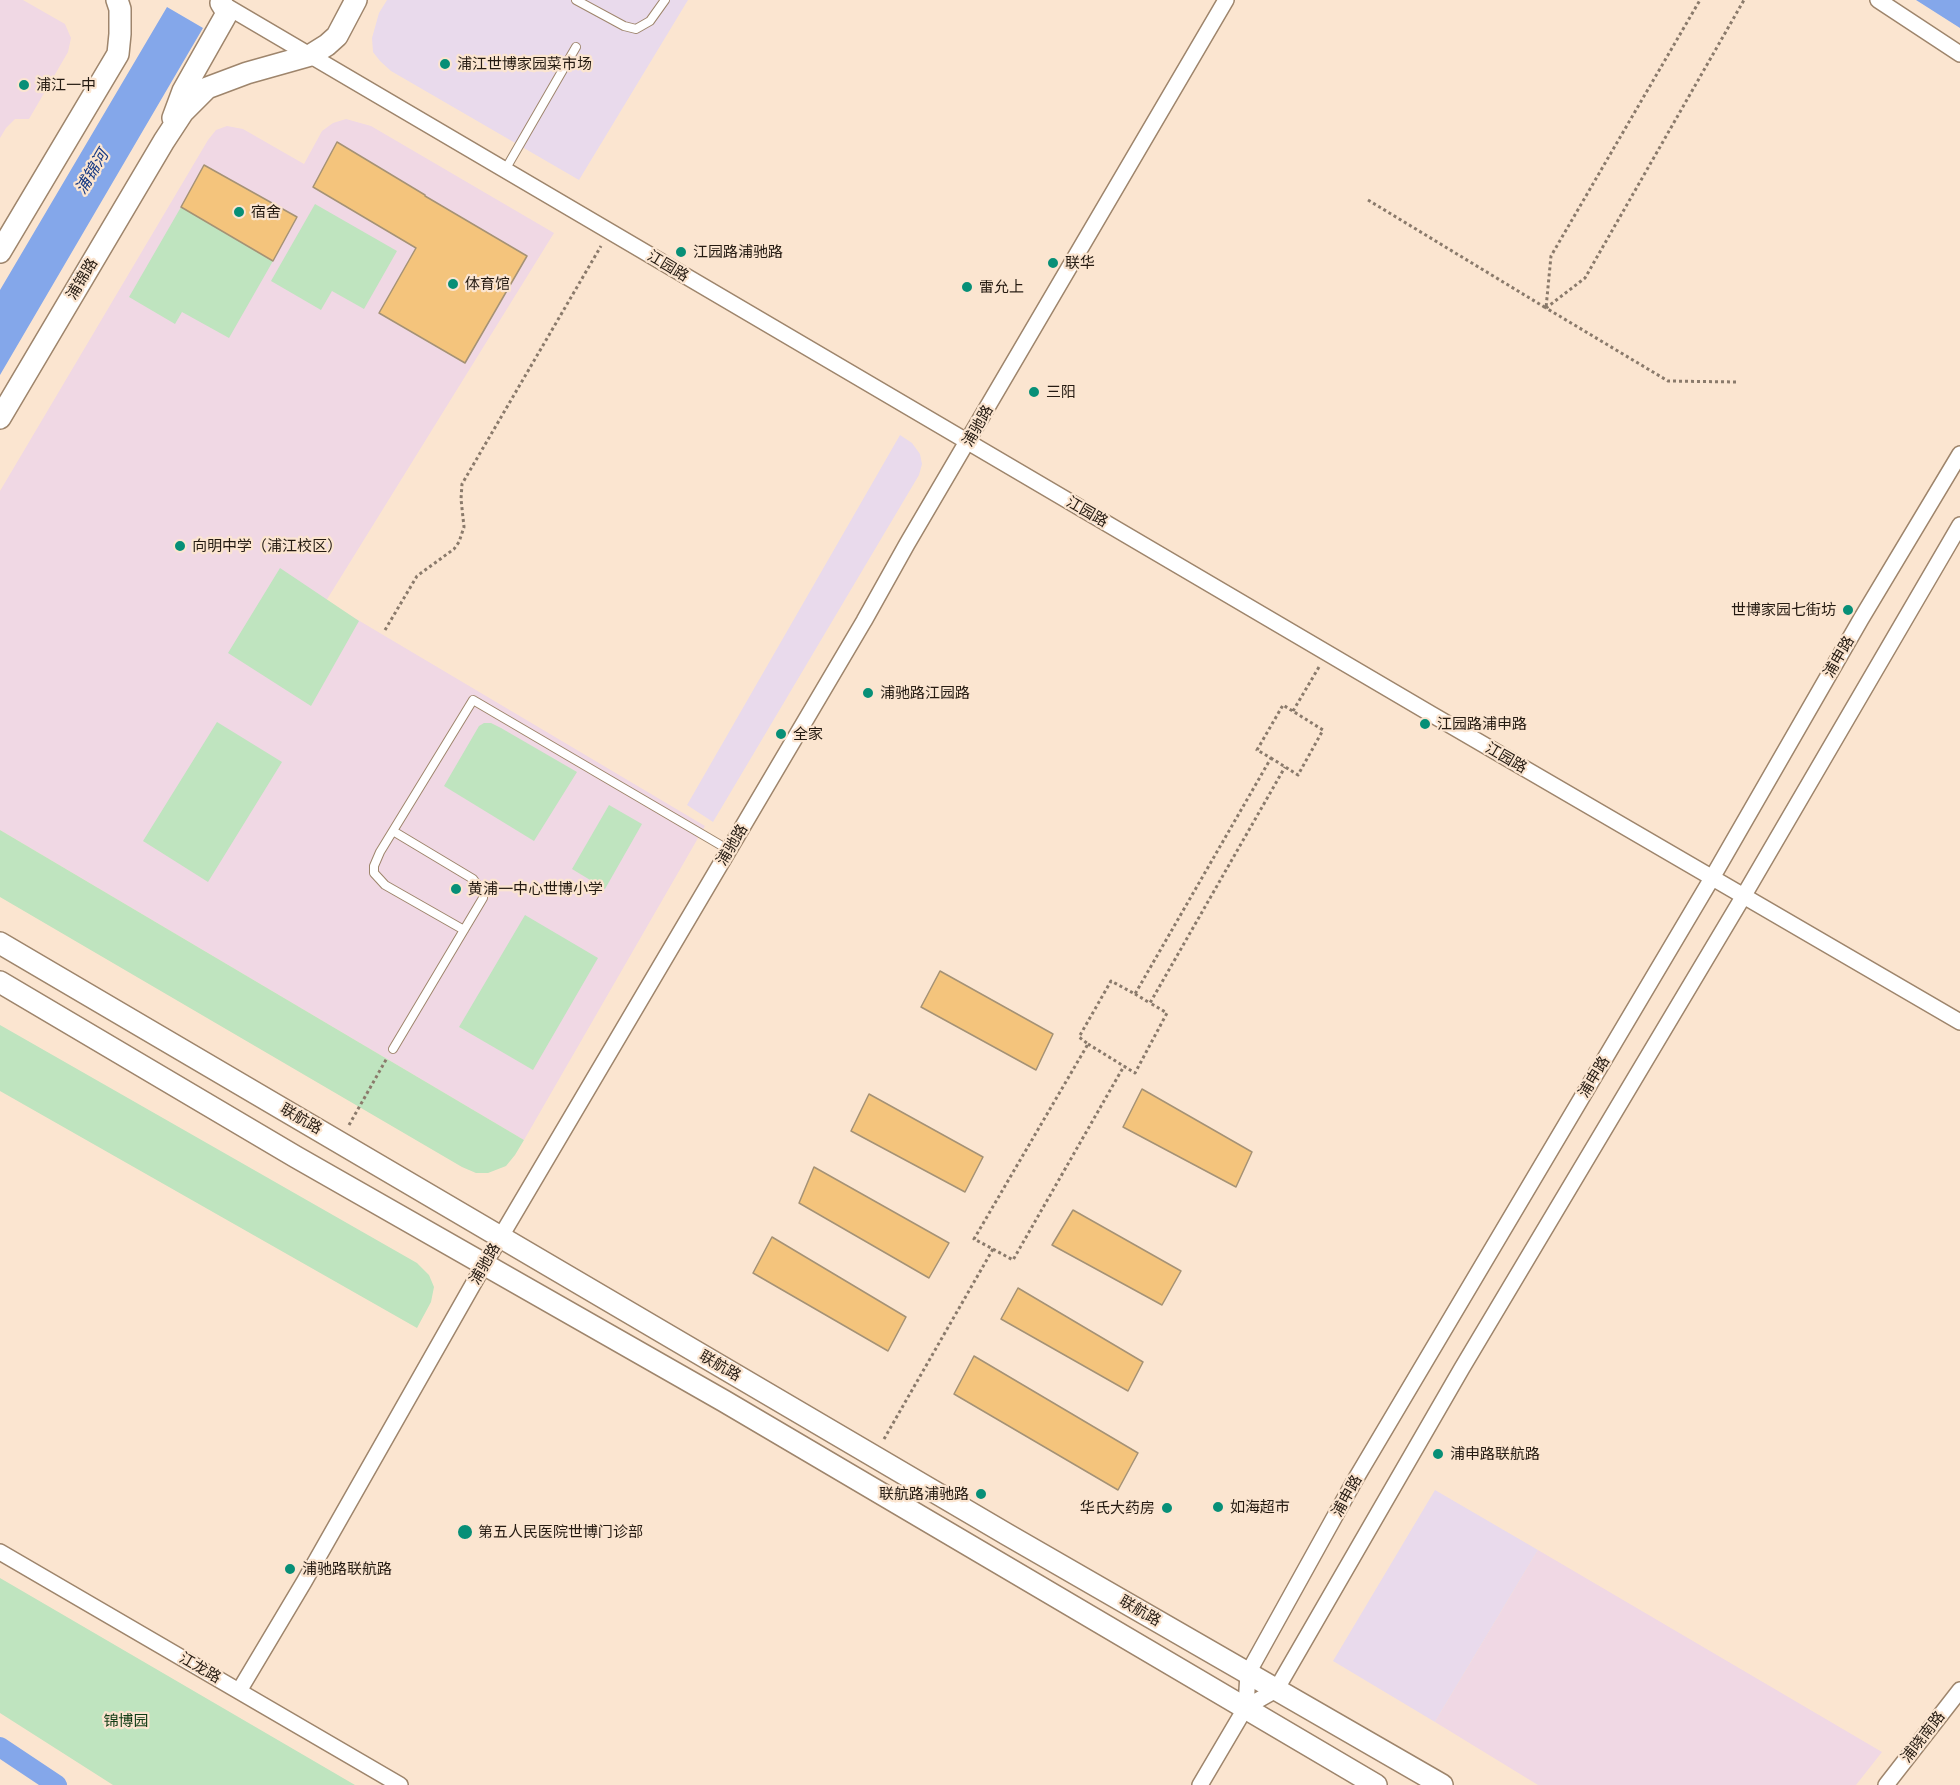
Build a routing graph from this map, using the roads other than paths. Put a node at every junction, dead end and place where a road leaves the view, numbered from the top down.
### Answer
1 (117, 0) edge
2 (356, 0) edge
3 (576, 0) edge
4 (665, 0) edge
5 (1226, 0) edge
6 (1878, 0) edge
7 (218, 2) edge
8 (576, 47) dead end
9 (1960, 54) edge
10 (311, 55) junction
11 (164, 141) junction
12 (505, 170) junction
13 (0, 252) edge
14 (0, 418) edge
15 (968, 443) junction
16 (1960, 454) edge
17 (1960, 525) edge
18 (393, 831) junction
19 (729, 850) junction
20 (1712, 878) junction
21 (1743, 897) junction
22 (464, 930) junction
23 (0, 943) edge
24 (0, 982) edge
25 (1960, 1022) edge
26 (393, 1049) road end
27 (501, 1237) junction
28 (484, 1265) junction
29 (0, 1552) edge
30 (1248, 1673) junction
31 (1276, 1689) junction
32 (1960, 1690) edge
33 (238, 1691) junction
34 (1246, 1707) junction
35 (400, 1785) edge
36 (1200, 1785) edge
37 (1376, 1785) edge
38 (1442, 1785) edge
39 (1886, 1785) edge

1 - 13 street
2 - 10 street, 浦锦路
3 - 4 lane
5 - 15 street, 浦驰路
6 - 9 street
7 - 10 street, 江园路
7 - 11 street, 浦锦路
8 - 12 lane
10 - 11 street, 浦锦路
10 - 12 street, 江园路
11 - 14 street, 浦锦路
12 - 15 street, 江园路
15 - 19 street, 浦驰路
15 - 20 street, 江园路
16 - 20 street, 浦申路
17 - 21 street, 浦申路
18 - 19 lane
18 - 22 lane
18 - 22 lane
19 - 27 street, 浦驰路
20 - 21 street, 江园路
20 - 30 street, 浦申路
21 - 25 street, 江园路
21 - 31 street, 浦申路
22 - 26 lane
23 - 27 street, 联航路
24 - 28 street, 联航路
27 - 28 street, 浦驰路
27 - 30 street, 联航路
28 - 33 street, 浦驰路
28 - 34 street, 联航路
29 - 33 street, 江龙路
30 - 31 street, 联航路
30 - 34 street, 浦申路
31 - 34 street, 浦申路
31 - 38 street, 联航路
32 - 39 street, 浦晓南路
33 - 35 street, 江龙路
34 - 36 street, 浦申路
34 - 37 street, 联航路

